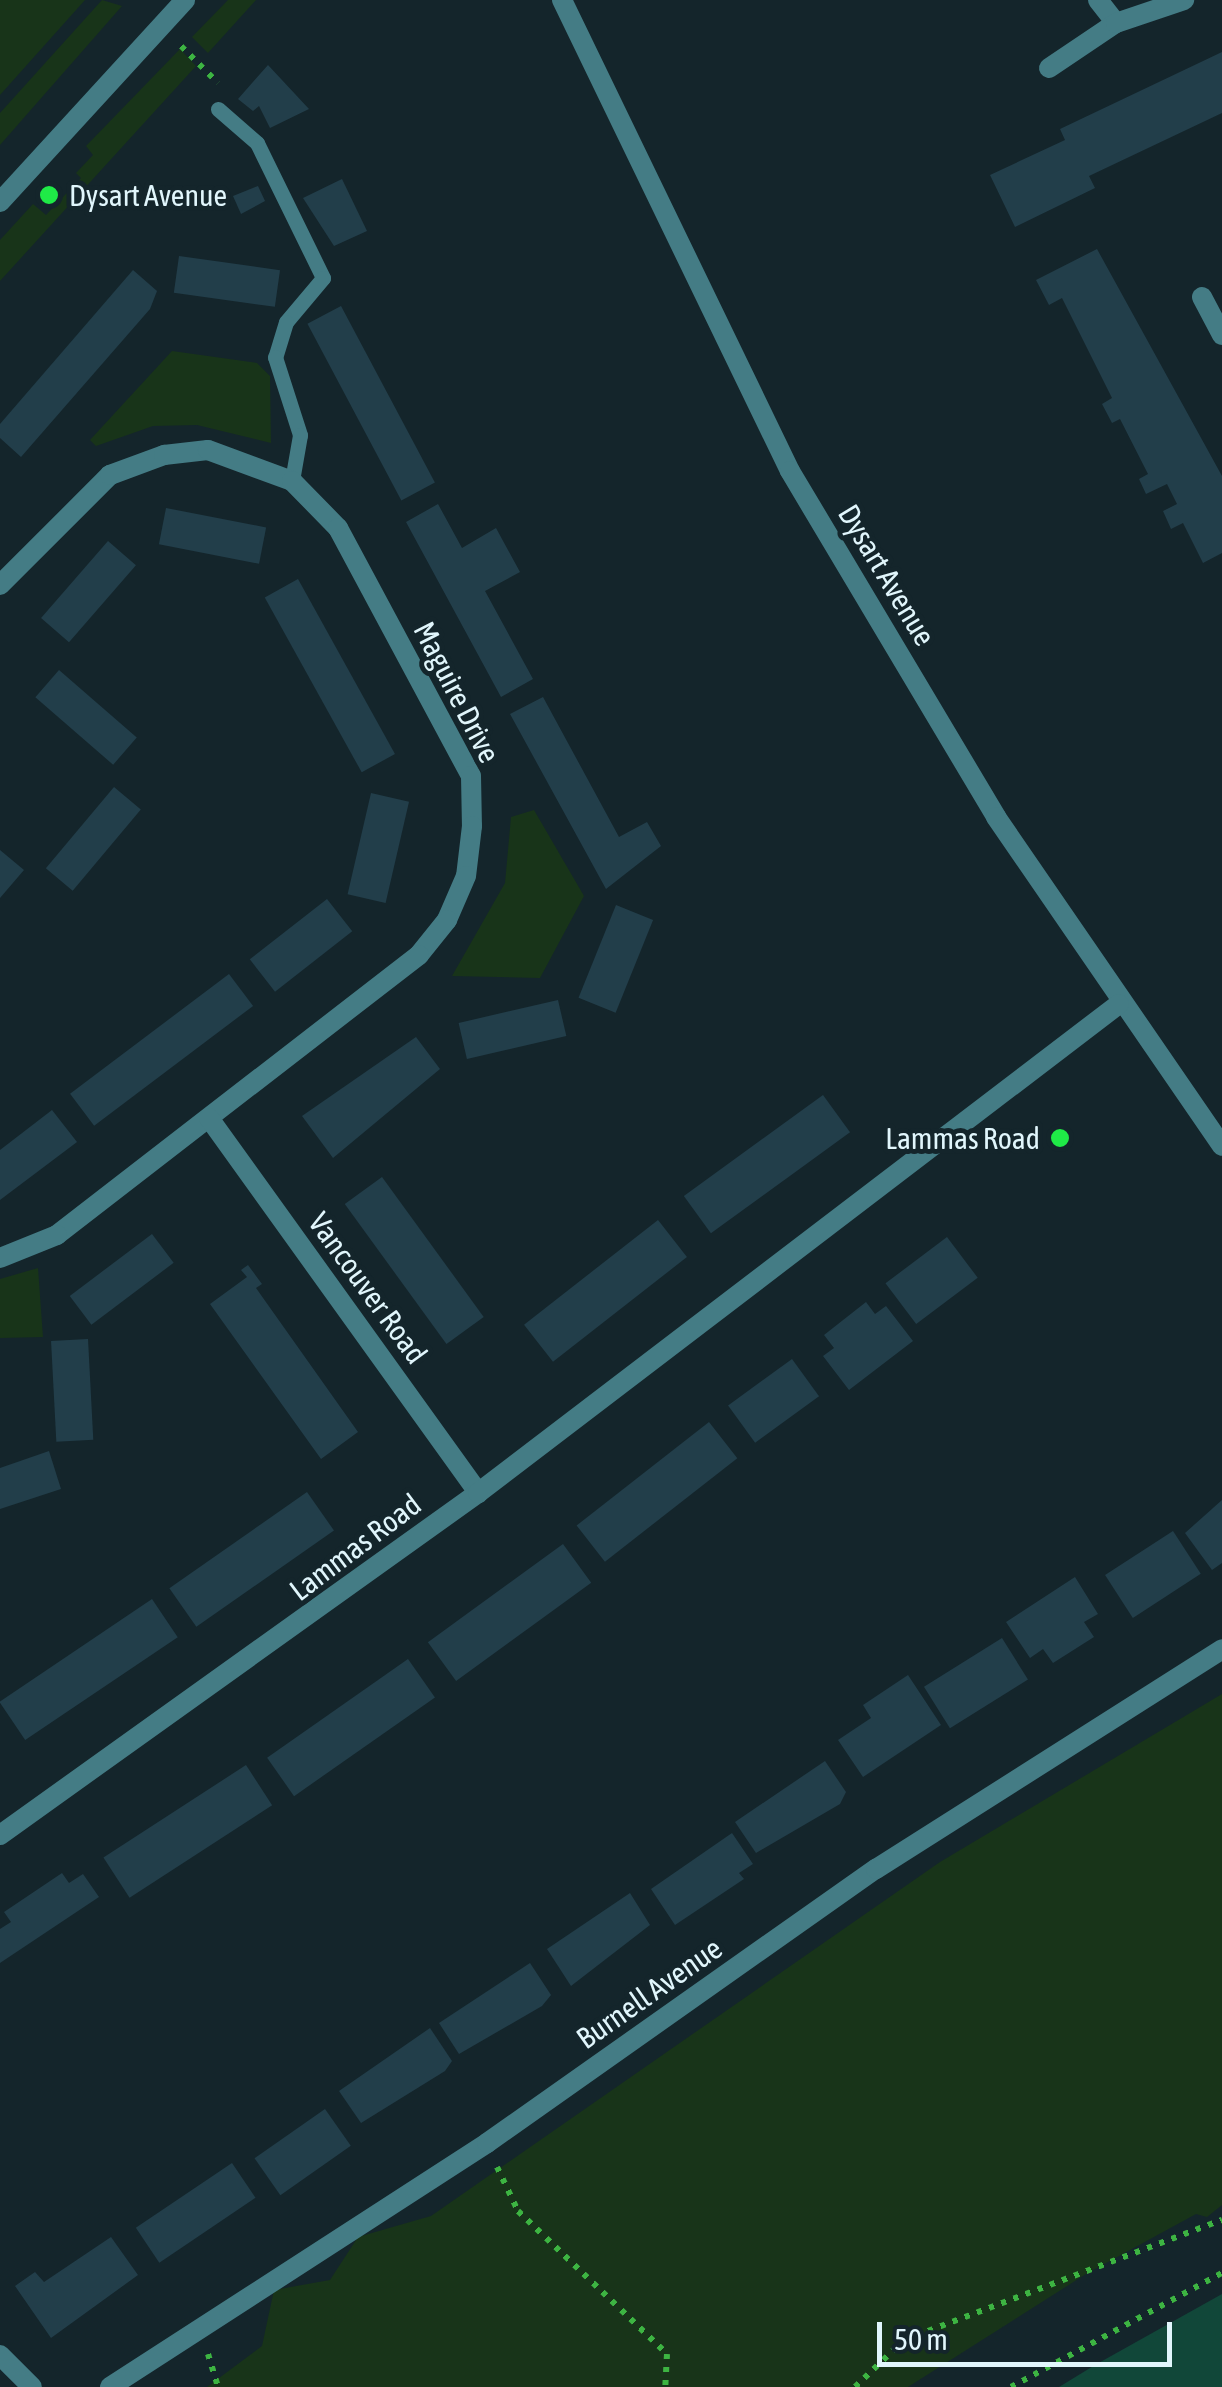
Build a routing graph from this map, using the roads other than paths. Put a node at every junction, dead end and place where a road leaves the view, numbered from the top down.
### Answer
1 (185, 0) edge
2 (562, 0) edge
3 (1098, 0) edge
4 (1184, 0) edge
5 (1116, 23) junction
6 (1049, 68) dead end
7 (218, 109) dead end
8 (0, 202) edge
9 (1202, 297) dead end
10 (1222, 335) edge
11 (292, 482) junction
12 (0, 585) edge
13 (1119, 1004) junction
14 (209, 1118) junction
15 (1222, 1146) edge
16 (0, 1258) edge
17 (478, 1493) junction
18 (1222, 1649) edge
19 (0, 1835) edge
20 (0, 2355) edge
21 (30, 2386) edge
22 (110, 2387) edge

1 - 8 street
2 - 13 street, Dysart Avenue
3 - 5 street
4 - 5 street
5 - 6 street
7 - 11 lane
9 - 10 street
11 - 12 street, Maguire Drive
11 - 14 street, Maguire Drive
13 - 15 street, Dysart Avenue
13 - 17 street, Lammas Road
14 - 16 street, Maguire Drive
14 - 17 street, Vancouver Road
17 - 19 street, Lammas Road
18 - 22 street, Burnell Avenue
20 - 21 street

